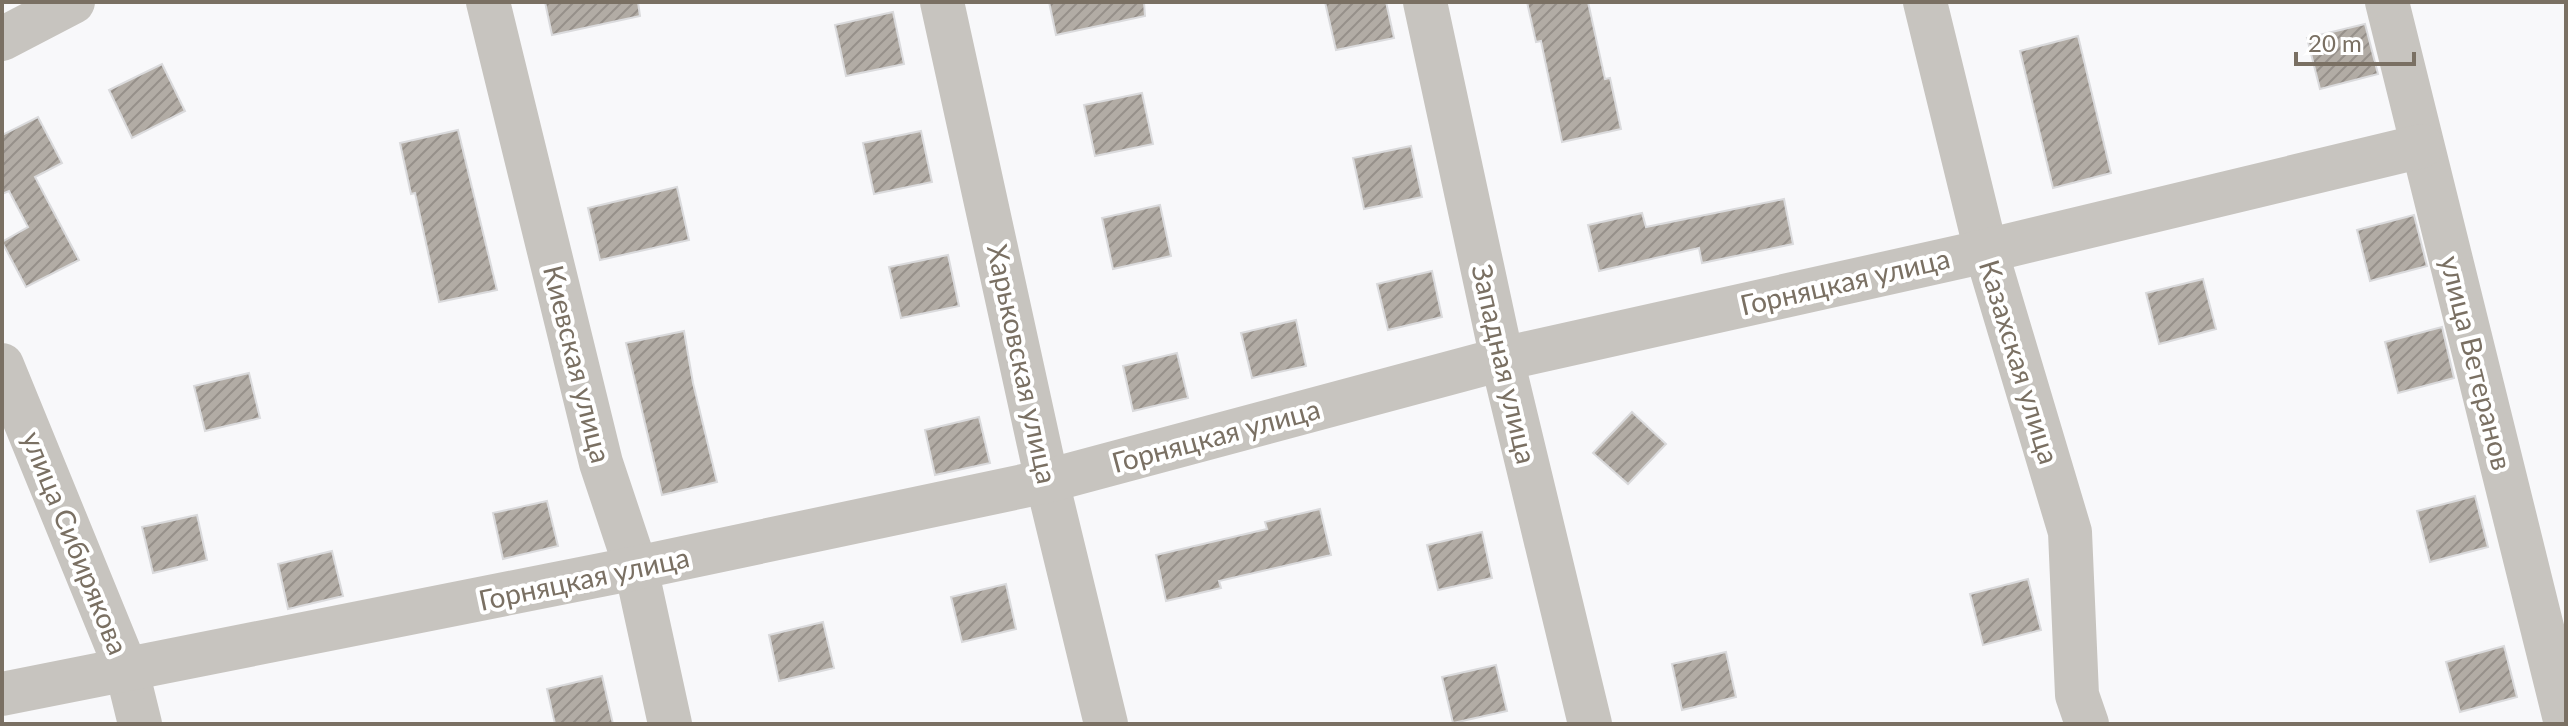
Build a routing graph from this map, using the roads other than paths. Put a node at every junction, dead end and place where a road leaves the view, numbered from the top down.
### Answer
1 (73, 2) edge
2 (488, 2) edge
3 (942, 2) edge
4 (1425, 2) edge
5 (1925, 2) edge
6 (2387, 2) edge
7 (2, 39) edge
8 (2422, 146) junction
9 (1986, 251) junction
10 (1502, 359) junction
11 (2, 365) edge
12 (1047, 481) junction
13 (636, 568) junction
14 (127, 671) junction
15 (2, 694) edge
16 (140, 724) edge
17 (670, 724) edge
18 (1106, 724) edge
19 (1590, 724) edge
20 (2087, 724) edge
21 (2566, 724) edge

1 - 7 street
2 - 13 street, Киевская улица
3 - 12 street, Харьковская улица
4 - 10 street, Западная улица
5 - 9 street, Казахская улица
6 - 8 street, улица Ветеранов
8 - 9 street, Горняцкая улица
8 - 21 street, улица Ветеранов
9 - 10 street, Горняцкая улица
9 - 20 street, Казахская улица
10 - 12 street, Горняцкая улица
10 - 19 street, Западная улица
11 - 14 street, улица Сибирякова
12 - 13 street, Горняцкая улица
12 - 18 street, Харьковская улица
13 - 14 street, Горняцкая улица
13 - 17 street, Киевская улица
14 - 15 street, Горняцкая улица
14 - 16 street, улица Сибирякова

